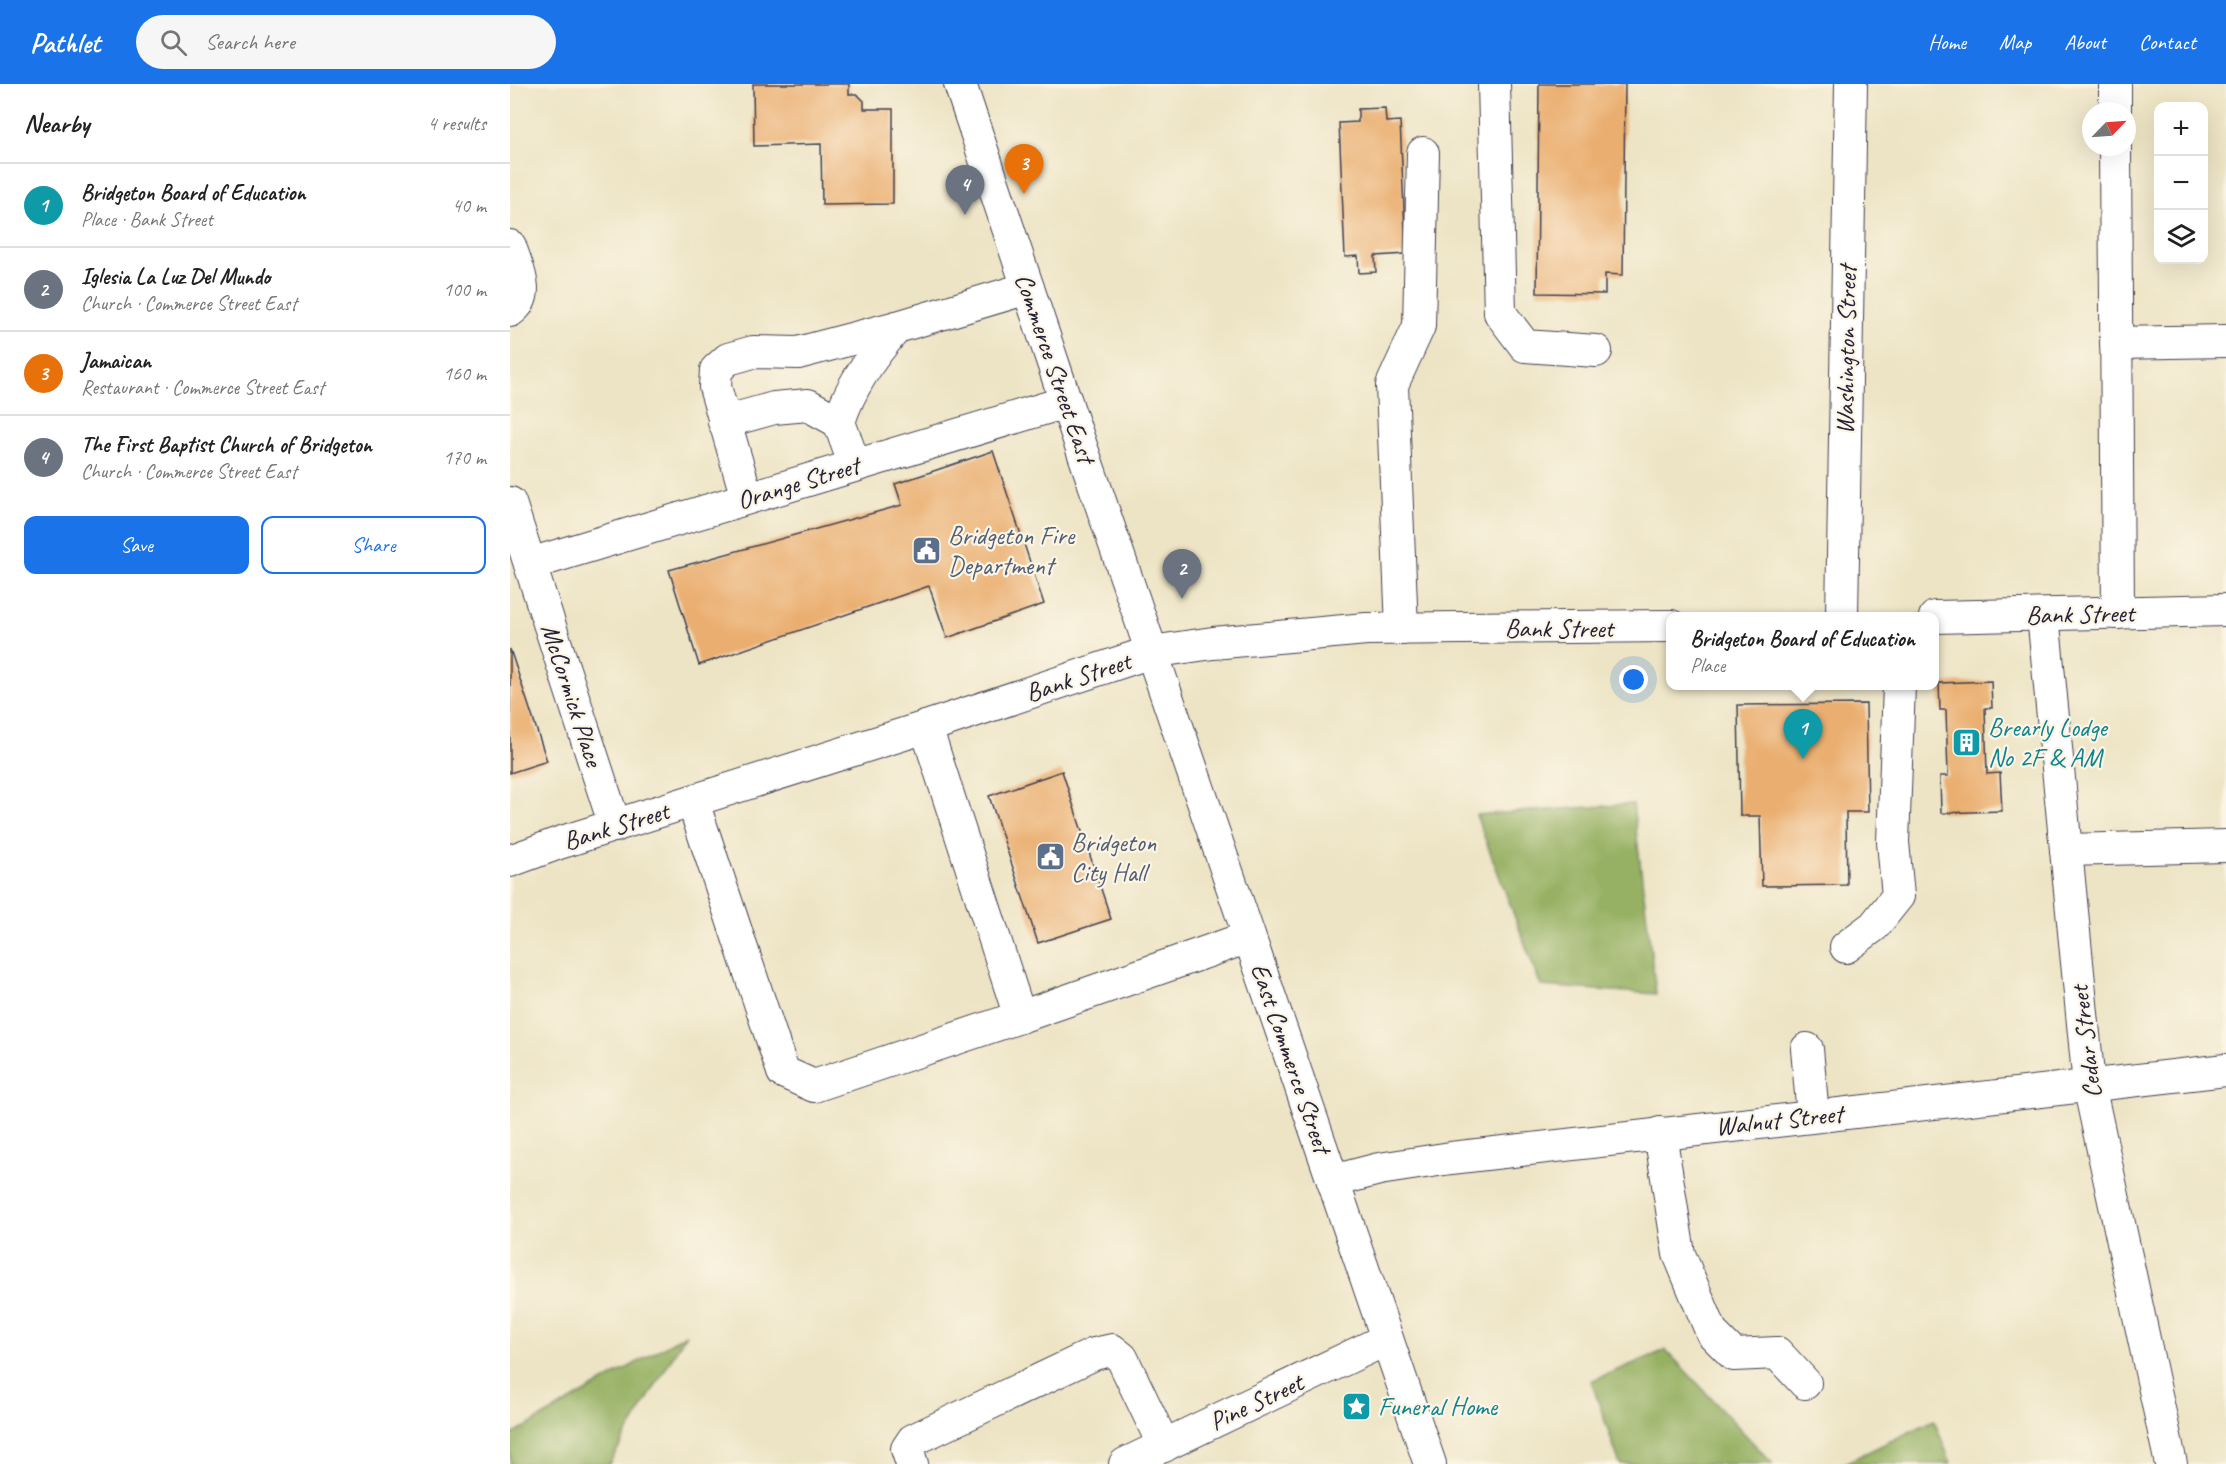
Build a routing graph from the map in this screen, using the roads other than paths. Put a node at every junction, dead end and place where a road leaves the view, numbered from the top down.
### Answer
1 (960, 84) edge
2 (1494, 84) edge
3 (1851, 84) edge
4 (2115, 84) edge
5 (2115, 102) edge
6 (1423, 153) dead end
7 (2115, 156) edge
8 (510, 246) edge
9 (1028, 288) junction
10 (510, 311) edge
11 (897, 327) junction
12 (2226, 341) edge
13 (2116, 343) junction
14 (1596, 351) dead end
15 (1066, 402) junction
16 (724, 422) junction
17 (839, 422) junction
18 (855, 466) junction
19 (747, 498) junction
20 (510, 503) edge
21 (530, 564) junction
22 (2226, 610) edge
23 (1842, 612) edge
24 (2118, 613) junction
25 (2043, 615) junction
26 (1939, 617) edge
27 (1666, 626) edge
28 (1402, 629) junction
29 (1152, 652) junction
30 (1899, 690) edge
31 (926, 727) junction
32 (693, 802) junction
33 (615, 826) junction
34 (2226, 846) edge
35 (2066, 850) junction
36 (510, 861) edge
37 (1249, 937) junction
38 (1846, 946) dead end
39 (1020, 1017) junction
40 (1807, 1049) dead end
41 (2226, 1070) edge
42 (2089, 1085) junction
43 (1813, 1116) junction
44 (1660, 1134) junction
45 (1333, 1181) junction
46 (1387, 1340) junction
47 (1805, 1383) dead end
48 (1164, 1446) junction
49 (912, 1464) edge
50 (1125, 1464) edge
51 (1430, 1464) edge
52 (2171, 1464) edge

1 - 9 street, Commerce Street East
2 - 14 street
3 - 23 street, Washington Street
4 - 5 street
6 - 28 street
7 - 13 street
8 - 10 street
9 - 11 street
9 - 15 street, Commerce Street East
11 - 16 street
11 - 17 street
12 - 13 street
13 - 24 street
15 - 18 street, Orange Street
15 - 29 street, Commerce Street East
16 - 17 street
16 - 19 street
17 - 18 street
18 - 19 street, Orange Street
19 - 21 street, Orange Street
20 - 21 street, McCormick Place
21 - 33 street, McCormick Place
22 - 24 street, Bank Street
24 - 25 street, Bank Street
25 - 26 street, Bank Street
25 - 35 street, Cedar Street
27 - 28 street, Bank Street
28 - 29 street, Bank Street
29 - 31 street, Bank Street
29 - 37 street, East Commerce Street
30 - 38 street
31 - 32 street, Bank Street
31 - 39 street
32 - 33 street, Bank Street
32 - 39 street
33 - 36 street, Bank Street
34 - 35 street
35 - 42 street, Cedar Street
37 - 39 street
37 - 45 street, East Commerce Street
40 - 43 street
41 - 42 street, Walnut Street
42 - 43 street, Walnut Street
42 - 52 street, Cedar Street
43 - 44 street, Walnut Street
44 - 45 street, Walnut Street
44 - 47 street
45 - 46 street, East Commerce Street
46 - 48 street, Pine Street
46 - 51 street, East Commerce Street
48 - 49 street
48 - 50 street, Pine Street

